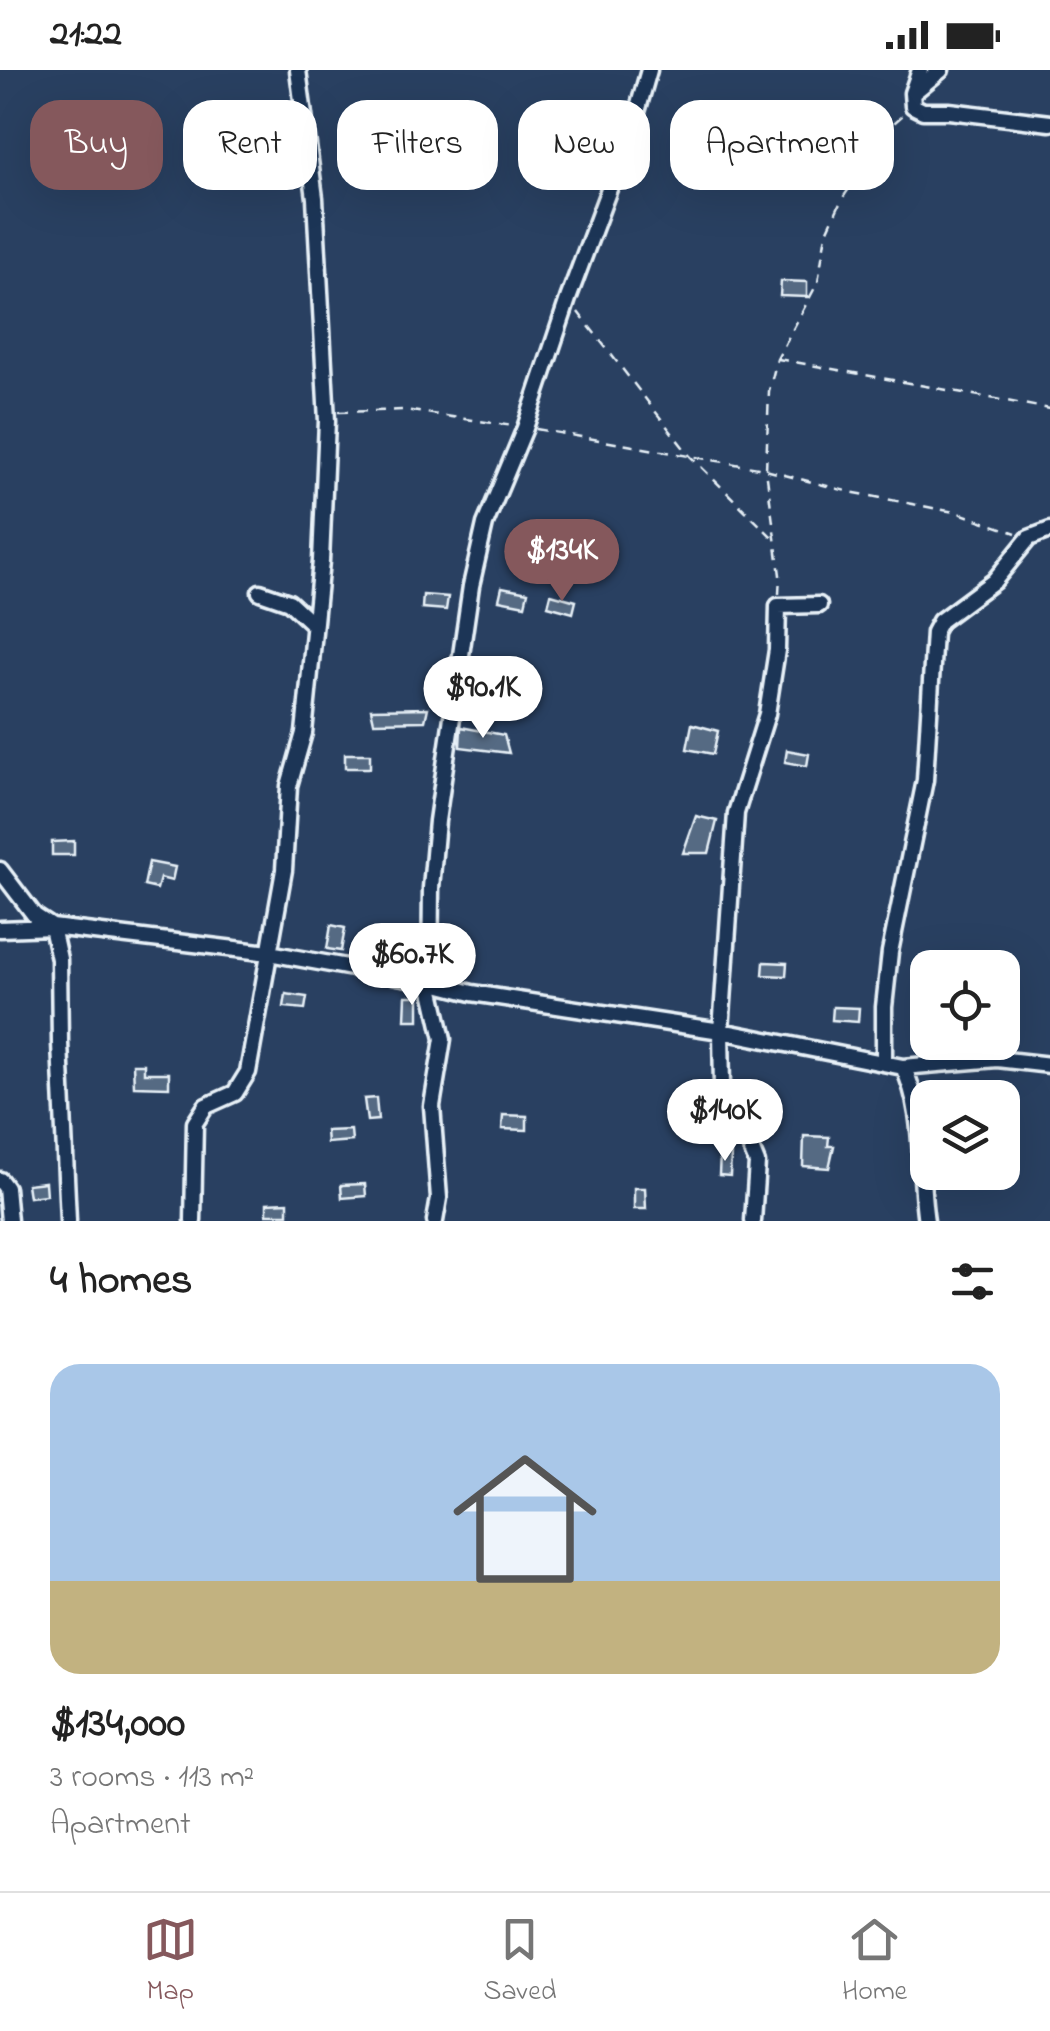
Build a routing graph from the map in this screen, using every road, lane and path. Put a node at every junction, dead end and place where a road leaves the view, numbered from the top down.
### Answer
1 (298, 70) edge
2 (649, 70) edge
3 (920, 70) edge
4 (941, 70) edge
5 (912, 100) junction
6 (1050, 123) edge
7 (568, 299) junction
8 (777, 359) junction
9 (1050, 409) edge
10 (326, 414) junction
11 (525, 428) junction
12 (690, 456) junction
13 (766, 470) junction
14 (1049, 530) edge
15 (1029, 538) junction
16 (775, 540) junction
17 (260, 592) dead end
18 (818, 605) dead end
19 (778, 606) junction
20 (314, 625) junction
21 (0, 870) edge
22 (52, 928) junction
23 (0, 930) edge
24 (268, 953) junction
25 (430, 982) junction
26 (721, 1032) junction
27 (884, 1062) junction
28 (1050, 1065) edge
29 (902, 1067) junction
30 (0, 1180) edge
31 (8, 1221) edge
32 (68, 1221) edge
33 (192, 1221) edge
34 (436, 1221) edge
35 (753, 1221) edge
36 (926, 1221) edge

1 - 10 street
2 - 7 street
3 - 5 street
4 - 5 street
5 - 6 street
5 - 8 path
7 - 11 street
7 - 12 path
8 - 9 path
8 - 13 path
10 - 11 path
10 - 20 street
11 - 12 path
11 - 25 street
12 - 13 path
12 - 16 path
13 - 15 path
13 - 16 path
14 - 15 street
15 - 27 street
16 - 19 path
17 - 20 street
18 - 19 street
19 - 26 street
20 - 24 street
21 - 22 street
22 - 23 street
22 - 24 street
22 - 32 street
24 - 25 street
24 - 33 street
25 - 26 street
25 - 34 street
26 - 27 street
26 - 35 street
27 - 29 street
28 - 29 street
29 - 36 street
30 - 31 street

